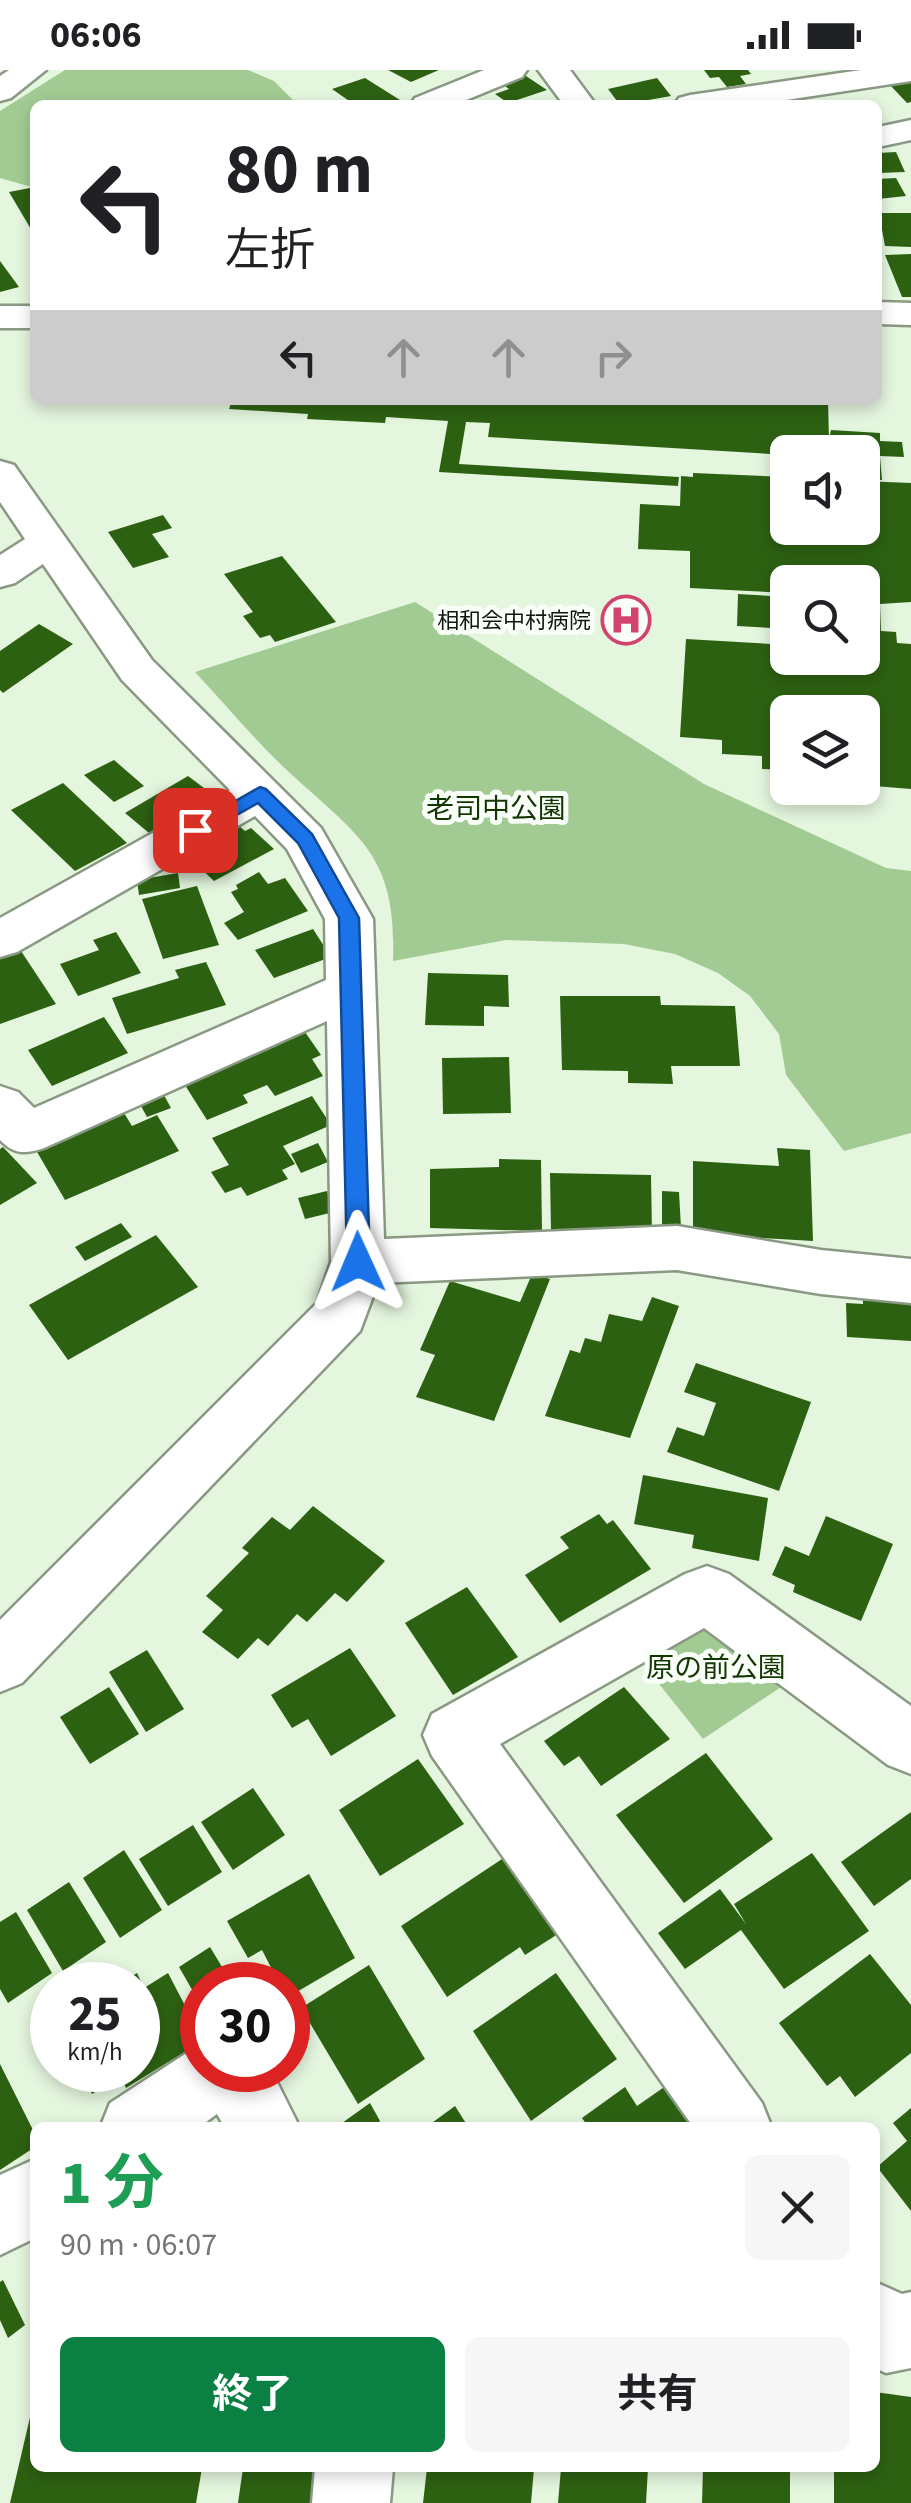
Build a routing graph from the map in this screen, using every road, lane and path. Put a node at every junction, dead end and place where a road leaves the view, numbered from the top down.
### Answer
1 (30, 70) edge
2 (511, 70) edge
3 (554, 70) edge
4 (911, 72) edge
5 (0, 91) edge
6 (438, 100) edge
7 (576, 100) edge
8 (723, 100) edge
9 (882, 313) edge
10 (911, 314) edge
11 (0, 316) edge
12 (30, 317) edge
13 (0, 472) edge
14 (48, 542) junction
15 (0, 574) edge
16 (260, 794) junction
17 (0, 940) edge
18 (352, 988) junction
19 (0, 1106) edge
20 (358, 1262) junction
21 (911, 1281) edge
22 (0, 1663) edge
23 (911, 1744) edge
24 (188, 2092) edge
25 (244, 2092) edge
26 (144, 2122) edge
27 (261, 2122) edge
28 (733, 2122) edge
29 (30, 2197) edge
30 (0, 2218) edge
31 (880, 2327) edge
32 (911, 2330) edge
33 (354, 2472) edge
34 (351, 2503) edge

1 - 5 street
2 - 6 street
3 - 7 street
4 - 8 street
9 - 10 street
11 - 12 street
13 - 14 street
14 - 15 street
14 - 16 street
16 - 17 street
16 - 18 street
18 - 19 street
18 - 20 street
20 - 21 street
20 - 22 street
23 - 28 street
24 - 26 street
25 - 27 street
29 - 30 street
31 - 32 street
33 - 34 street

